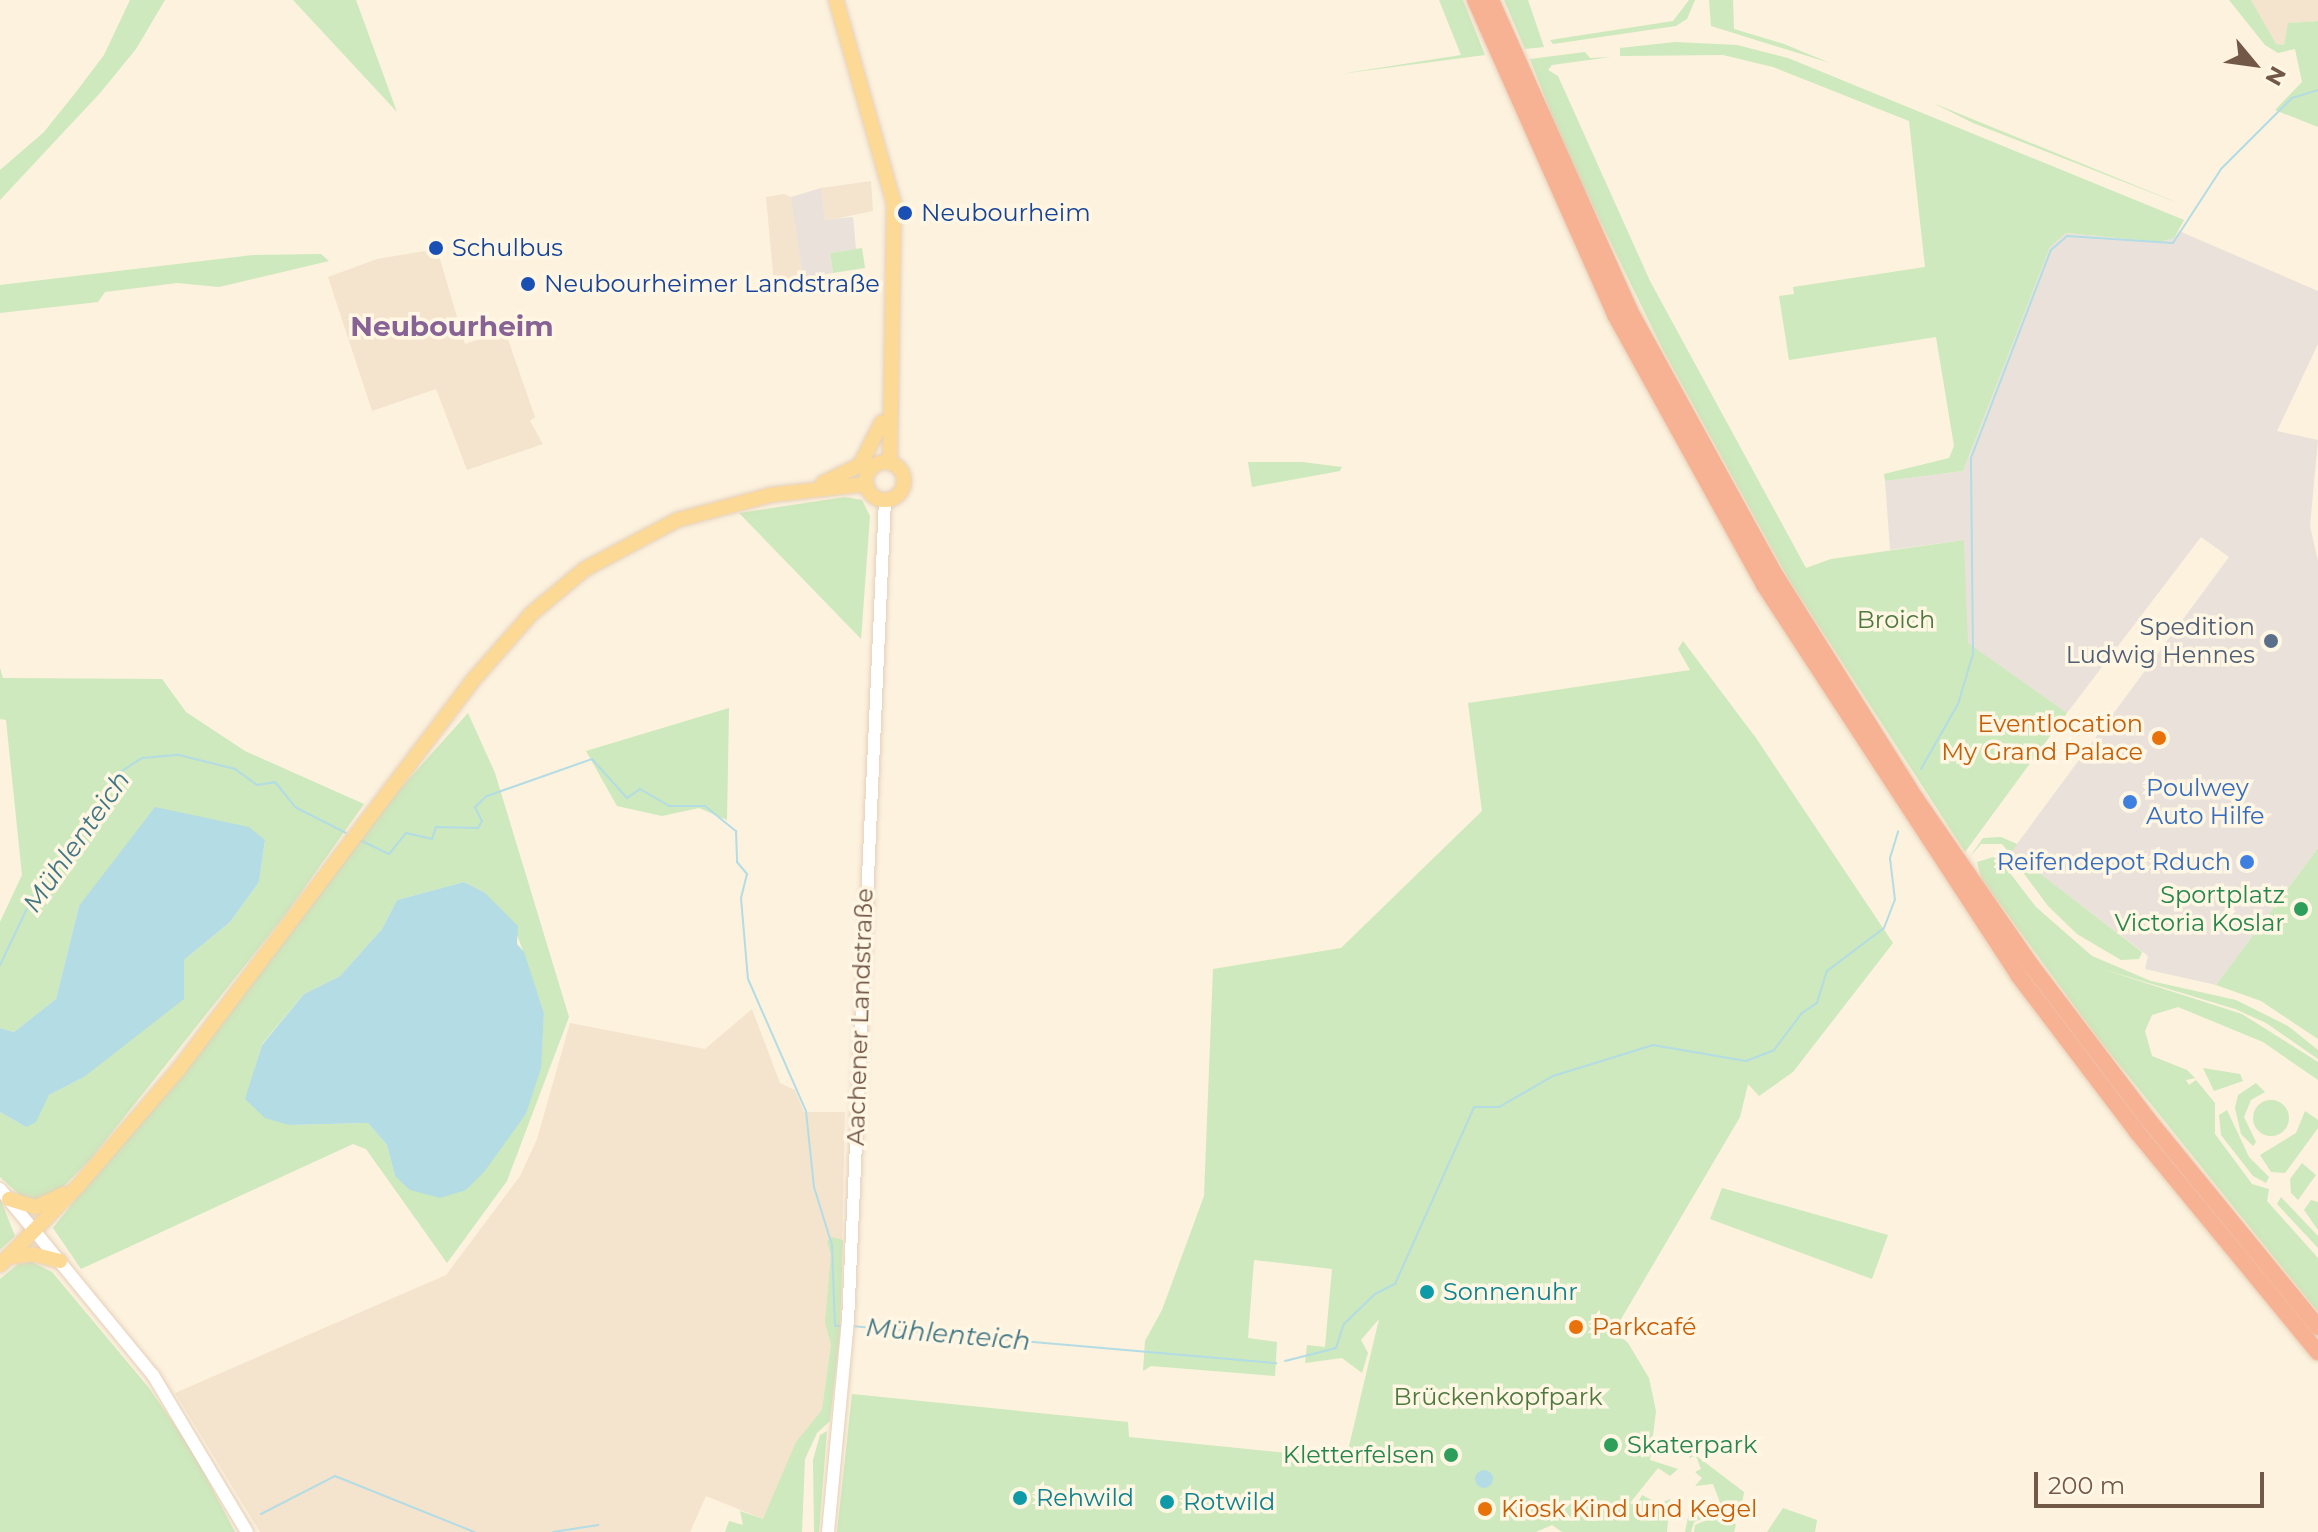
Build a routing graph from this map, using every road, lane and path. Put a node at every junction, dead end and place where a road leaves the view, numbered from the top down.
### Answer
1 (836, 0) edge
2 (1475, 0) edge
3 (1491, 0) edge
4 (1503, 48) junction
5 (1515, 76) junction
6 (886, 188) junction
7 (882, 422) junction
8 (885, 463) junction
9 (866, 484) junction
10 (800, 491) junction
11 (885, 501) junction
12 (78, 1186) junction
13 (5, 1194) edge
14 (36, 1230) junction
15 (4, 1261) edge
16 (60, 1261) junction
17 (2318, 1327) edge
18 (2318, 1352) edge
19 (247, 1532) edge
20 (828, 1532) edge

1 - 6 main road
2 - 4 highway
3 - 4 highway
4 - 5 highway
5 - 17 highway
5 - 18 highway
6 - 7 main road
6 - 8 main road
7 - 8 main road
7 - 10 main road
8 - 9 main road
8 - 11 main road
9 - 10 main road
9 - 11 main road
10 - 12 main road
11 - 20 main road, Aachener Landstraße
12 - 13 main road
12 - 14 main road
13 - 14 main road
14 - 15 main road
14 - 16 main road
15 - 16 main road
16 - 19 main road

